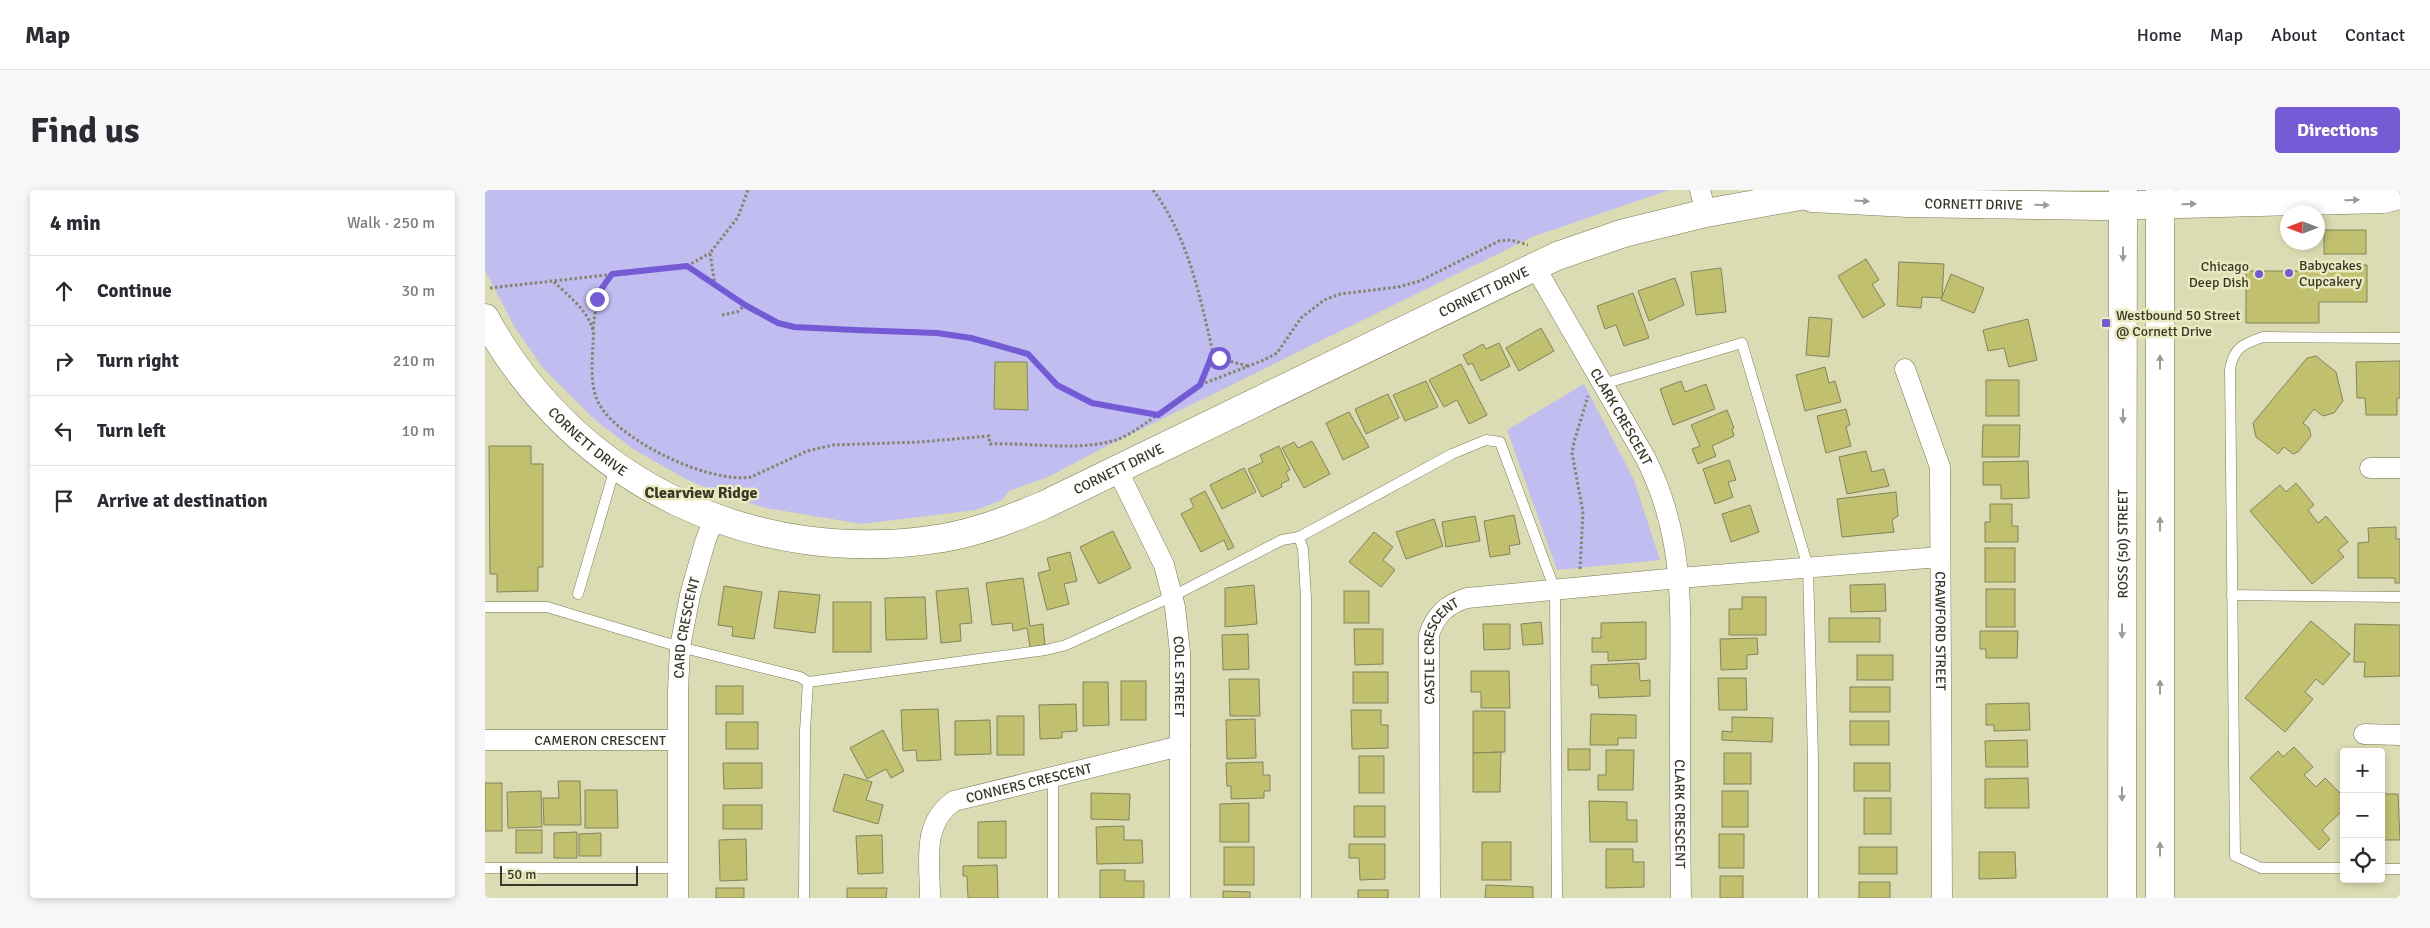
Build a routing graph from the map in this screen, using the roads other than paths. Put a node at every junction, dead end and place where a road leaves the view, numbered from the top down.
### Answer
1 (1833, 190) edge
2 (2400, 195) edge
3 (2160, 197) edge
4 (1796, 198) junction
5 (2123, 198) edge
6 (1703, 202) edge
7 (1535, 254) junction
8 (488, 331) edge
9 (2400, 338) edge
10 (1905, 369) dead end
11 (1600, 378) junction
12 (616, 467) junction
13 (2370, 468) dead end
14 (2400, 468) edge
15 (1117, 469) junction
16 (714, 518) junction
17 (1299, 537) junction
18 (1940, 557) junction
19 (1808, 567) junction
20 (1679, 578) junction
21 (1555, 590) junction
22 (578, 594) dead end
23 (2232, 595) junction
24 (1173, 596) junction
25 (2400, 597) edge
26 (485, 607) edge
27 (680, 647) junction
28 (809, 682) junction
29 (2364, 734) dead end
30 (2400, 734) edge
31 (485, 740) edge
32 (677, 740) junction
33 (1180, 746) junction
34 (1053, 776) junction
35 (485, 868) edge
36 (678, 868) junction
37 (2340, 868) edge
38 (2385, 869) edge
39 (2400, 869) edge
40 (678, 898) edge
41 (804, 898) edge
42 (930, 898) edge
43 (1053, 898) edge
44 (1180, 898) edge
45 (1306, 898) edge
46 (1430, 898) edge
47 (1557, 898) edge
48 (1681, 898) edge
49 (1813, 898) edge
50 (1942, 898) edge
51 (2122, 898) edge
52 (2160, 898) edge

1 - 4 street, CORNETT DRIVE
3 -> 2 street, CORNETT DRIVE
3 - 5 street, CORNETT DRIVE
52 -> 3 street
4 -> 5 street, CORNETT DRIVE
4 - 6 street, CORNETT DRIVE
5 -> 51 street, ROSS (50) STREET
6 - 7 street, CORNETT DRIVE
7 - 11 street, CLARK CRESCENT
7 - 15 street, CORNETT DRIVE
8 - 12 street, CORNETT DRIVE
9 - 23 lane
10 - 18 street, CRAWFORD STREET
11 - 19 lane
11 - 20 street, CLARK CRESCENT
12 - 16 street, CORNETT DRIVE
12 - 22 lane
13 - 14 street
15 - 16 street, CORNETT DRIVE
15 - 24 street, COLE STREET
16 - 27 street, CARD CRESCENT
17 - 21 lane
17 - 24 lane
17 - 45 lane
18 - 19 street
18 - 50 street, CRAWFORD STREET
19 - 20 street
19 - 49 lane
20 - 21 street, CASTLE CRESCENT
20 - 48 street, CLARK CRESCENT
21 - 46 street, CASTLE CRESCENT
21 - 47 lane
23 - 25 lane
23 - 37 lane
24 - 28 lane
24 - 33 street, COLE STREET
26 - 27 lane
27 - 28 lane
27 - 32 street, CARD CRESCENT
28 - 41 lane
29 - 30 street
31 - 32 street, CAMERON CRESCENT
32 - 36 street, CAMERON CRESCENT
33 - 34 street, CONNERS CRESCENT
33 - 44 street, COLE STREET
34 - 42 street, CONNERS CRESCENT
34 - 43 lane
35 - 36 lane
36 - 40 street, CAMERON CRESCENT
38 - 39 lane

